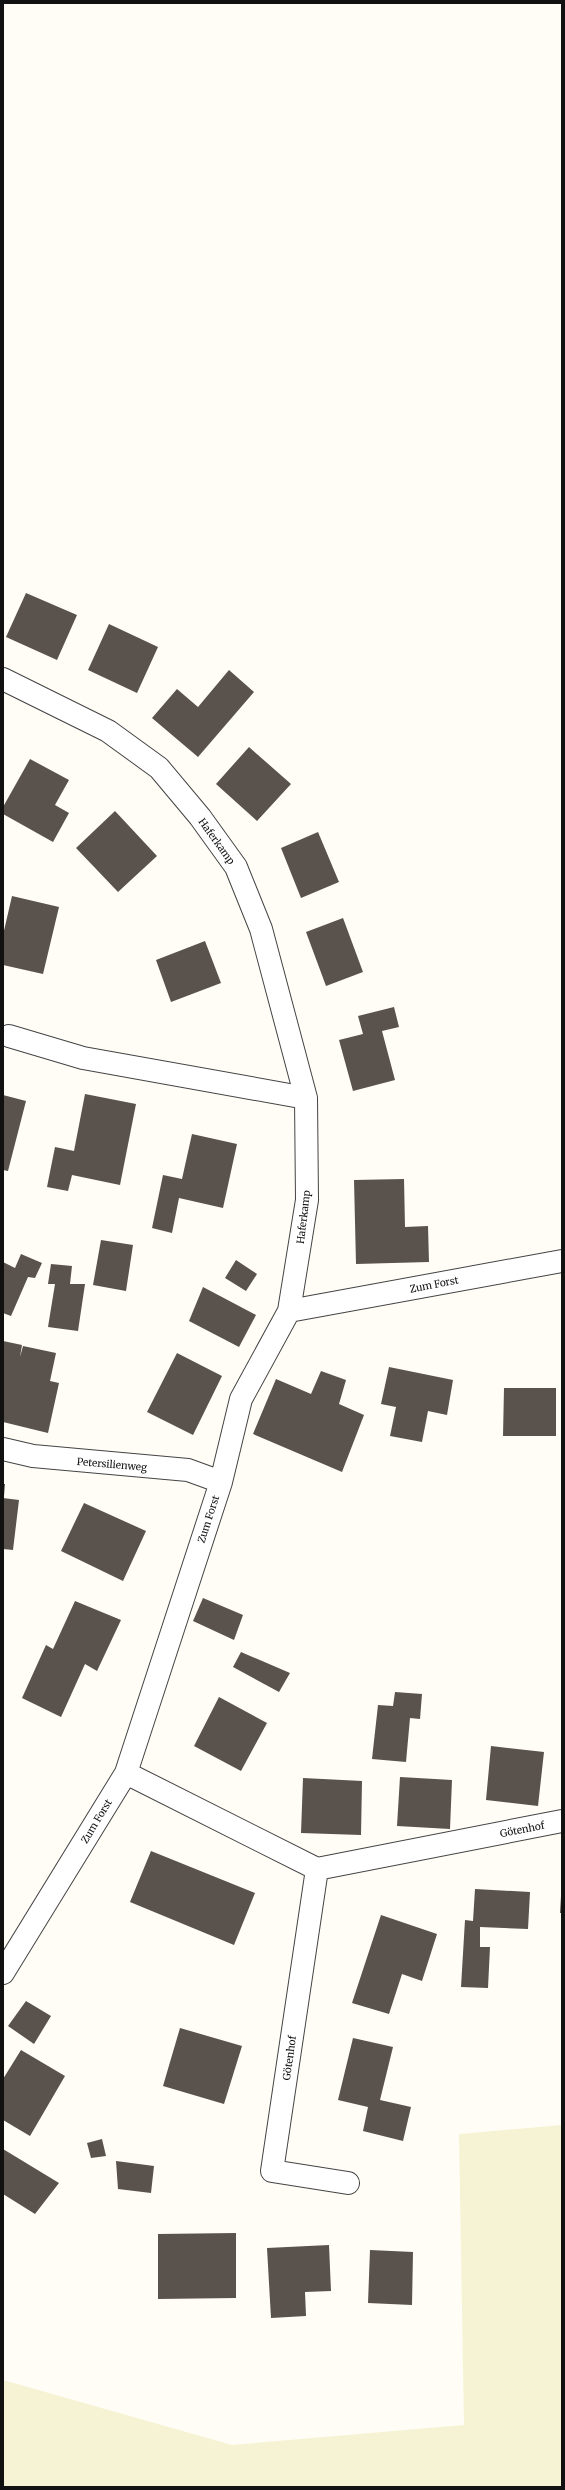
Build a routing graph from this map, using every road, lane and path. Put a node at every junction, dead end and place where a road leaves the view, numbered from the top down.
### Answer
1 (3, 679) edge
2 (9, 1036) dead end
3 (306, 1098) junction
4 (562, 1261) edge
5 (289, 1311) junction
6 (3, 1449) edge
7 (220, 1482) junction
8 (126, 1773) junction
9 (562, 1821) edge
10 (317, 1869) junction
11 (3, 1973) edge
12 (348, 2183) dead end

1 - 3 street, Haferkamp
2 - 3 street
3 - 5 street, Haferkamp
4 - 5 street, Zum Forst
5 - 7 street, Zum Forst
6 - 7 street, Petersilienweg
7 - 8 street, Zum Forst
8 - 10 street
8 - 11 street, Zum Forst
9 - 10 street, Götenhof
10 - 12 street, Götenhof

